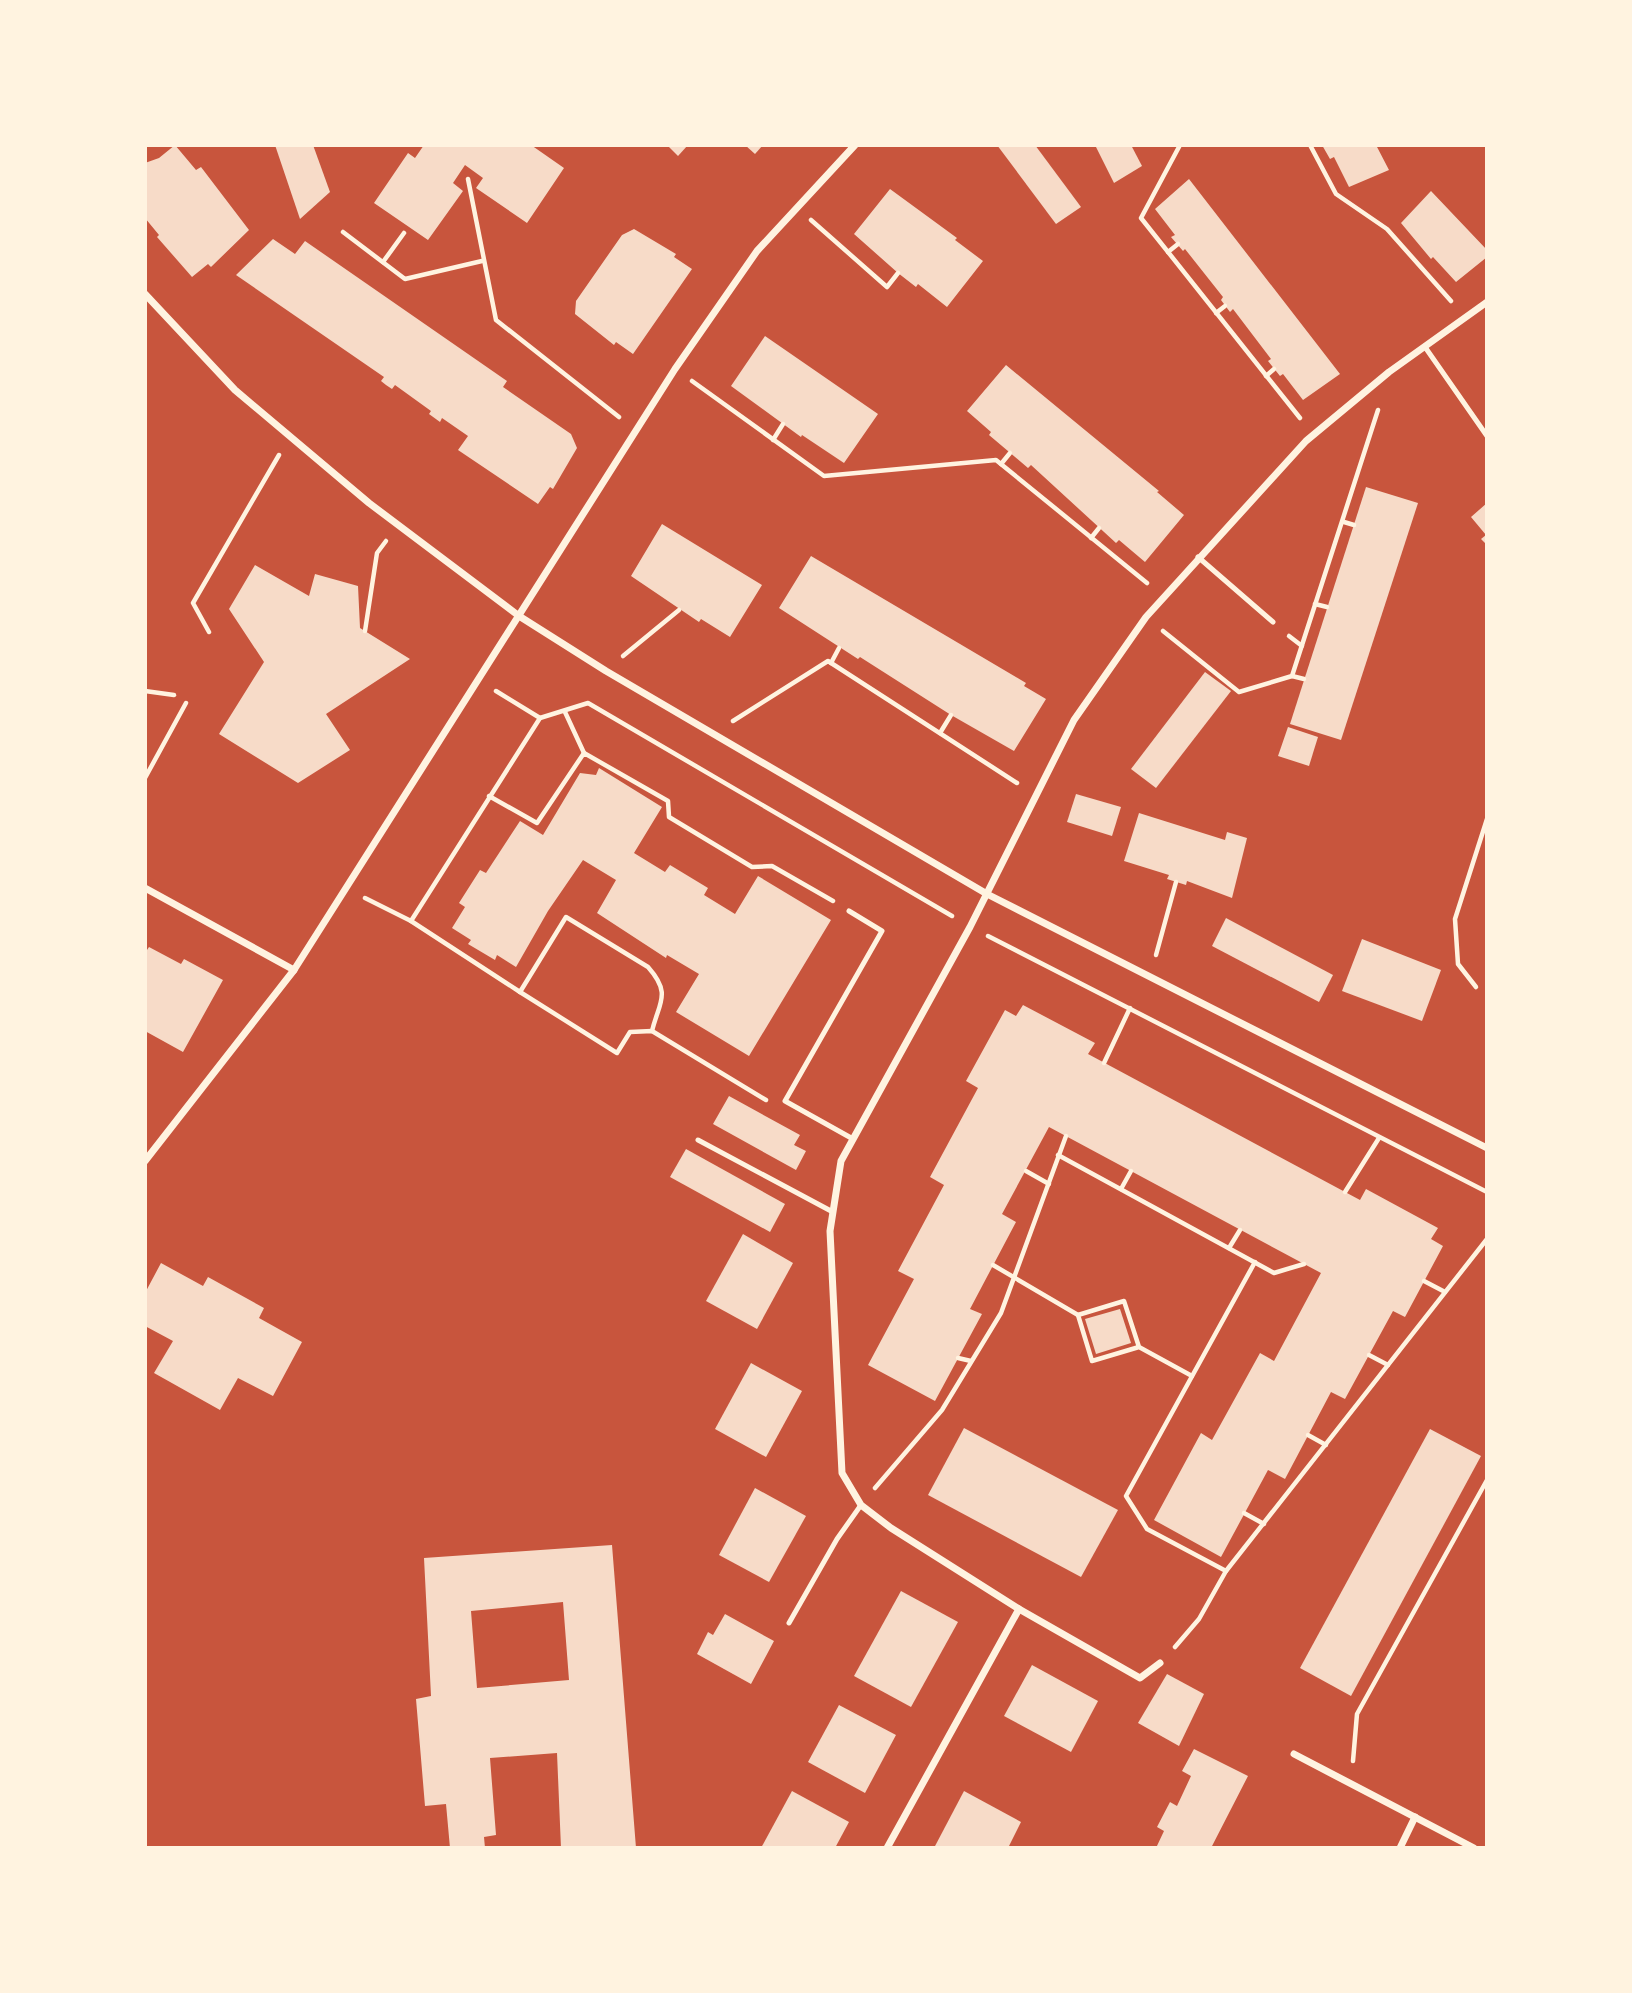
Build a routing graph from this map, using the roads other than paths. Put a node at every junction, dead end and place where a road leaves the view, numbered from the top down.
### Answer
1 (855, 145) edge
2 (145, 294) edge
3 (1487, 302) edge
4 (1425, 347) junction
5 (1487, 436) edge
6 (1198, 558) junction
7 (519, 617) junction
8 (1273, 622) dead end
9 (145, 888) edge
10 (987, 894) junction
11 (849, 911) road end
12 (294, 970) junction
13 (853, 1139) junction
14 (698, 1140) dead end
15 (1487, 1147) edge
16 (145, 1161) edge
17 (831, 1211) junction
18 (861, 1505) junction
19 (1020, 1609) junction
20 (789, 1623) dead end
21 (1160, 1663) road end
22 (1294, 1754) dead end
23 (1415, 1817) junction
24 (887, 1848) edge
25 (1400, 1848) edge
26 (1475, 1848) edge

1 - 7 street
2 - 7 street
3 - 4 street
4 - 5 lane
4 - 6 street
6 - 8 lane
6 - 10 street
7 - 10 street
7 - 12 street
9 - 12 street
10 - 13 street
10 - 15 street
11 - 13 lane
12 - 16 street
13 - 17 street
14 - 17 lane
17 - 18 street
18 - 19 street
18 - 20 lane
19 - 21 street
19 - 24 street
22 - 23 street
23 - 25 street
23 - 26 street

